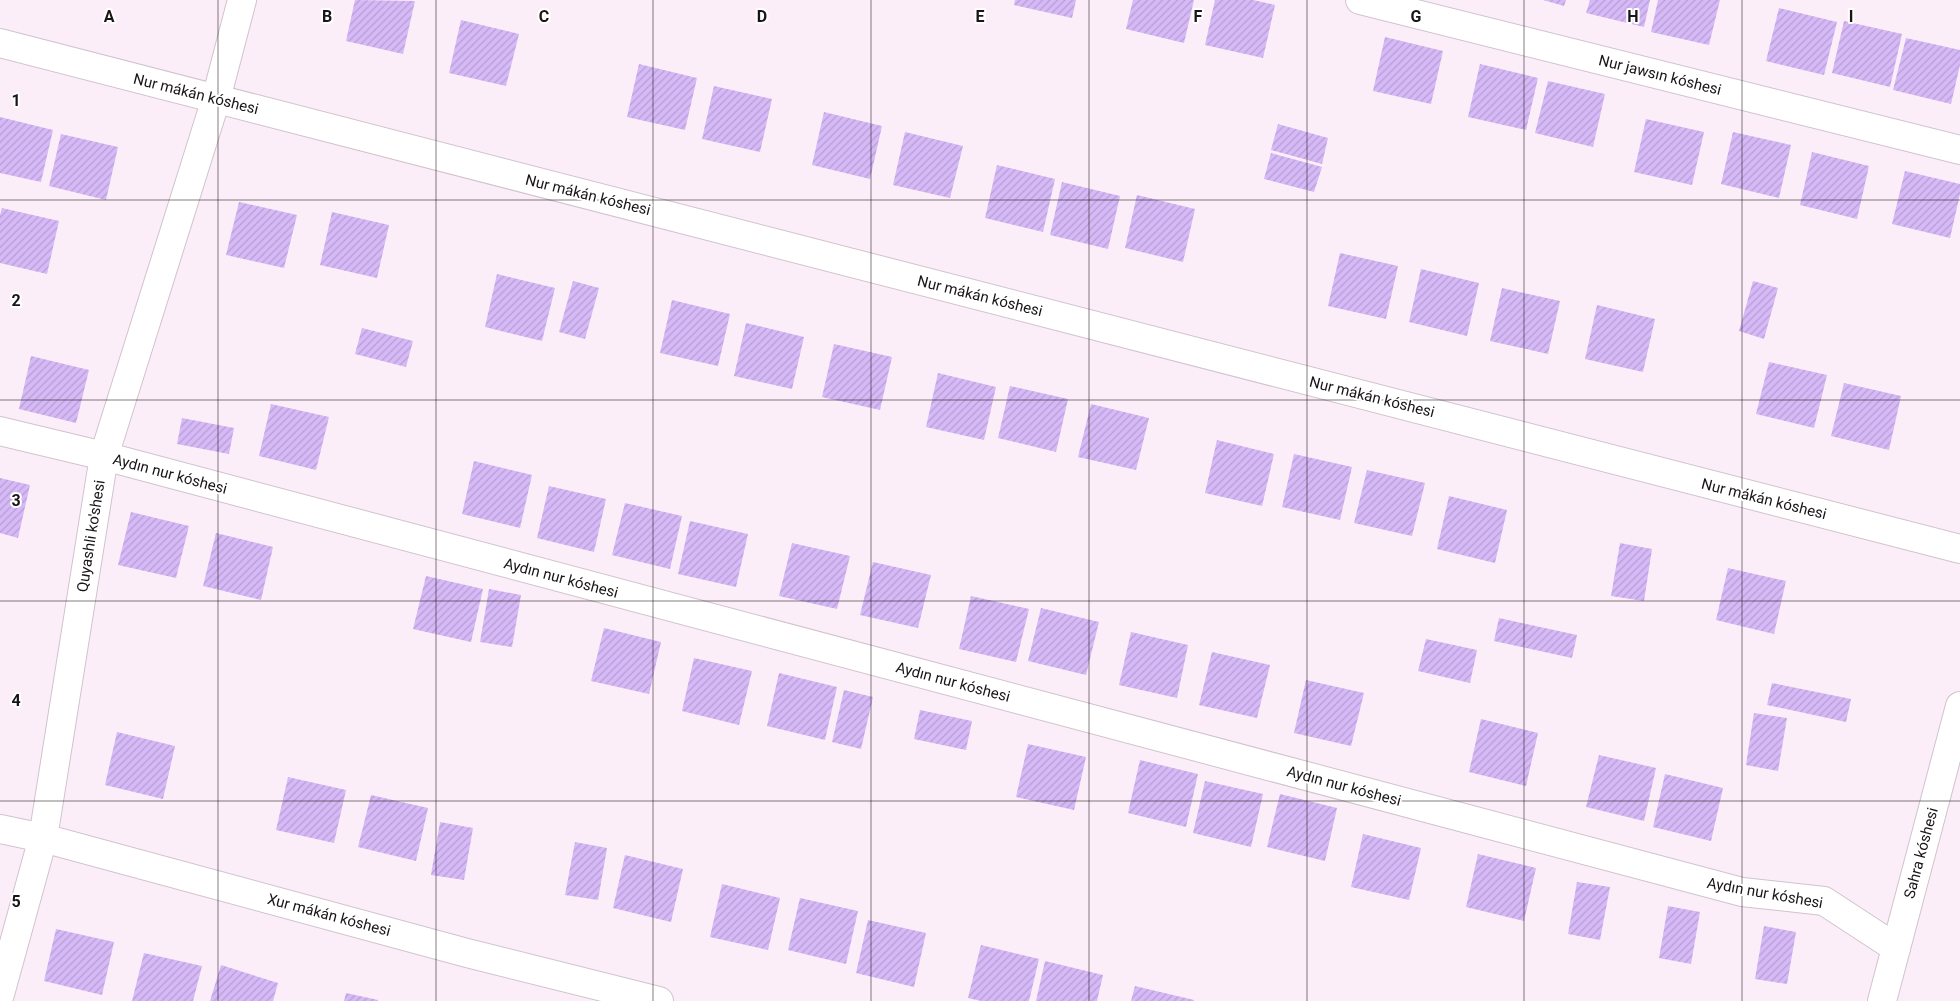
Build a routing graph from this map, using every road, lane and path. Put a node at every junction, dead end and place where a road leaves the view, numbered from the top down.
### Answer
1 (242, 0) edge
2 (1360, 0) edge
3 (0, 43) edge
4 (216, 100) junction
5 (1960, 150) edge
6 (0, 431) edge
7 (104, 456) junction
8 (1960, 549) edge
9 (1960, 706) edge
10 (0, 829) edge
11 (43, 838) junction
12 (1896, 948) junction
13 (0, 994) edge
14 (658, 1001) edge
15 (1882, 1001) edge

1 - 4 street, Quyashli ko'shesi
2 - 5 street, Nur jawsın kóshesi
3 - 4 street, Nur mákán kóshesi
4 - 7 street, Quyashli ko'shesi
4 - 8 street, Nur mákán kóshesi
6 - 7 street, Aydın nur kóshesi
7 - 11 street, Quyashli ko'shesi
7 - 12 street, Aydın nur kóshesi
9 - 12 street, Sahra kóshesi
10 - 11 street, Xur mákán kóshesi
11 - 13 street, Quyashli ko'shesi
11 - 14 street, Xur mákán kóshesi
12 - 15 street, Sahra kóshesi

